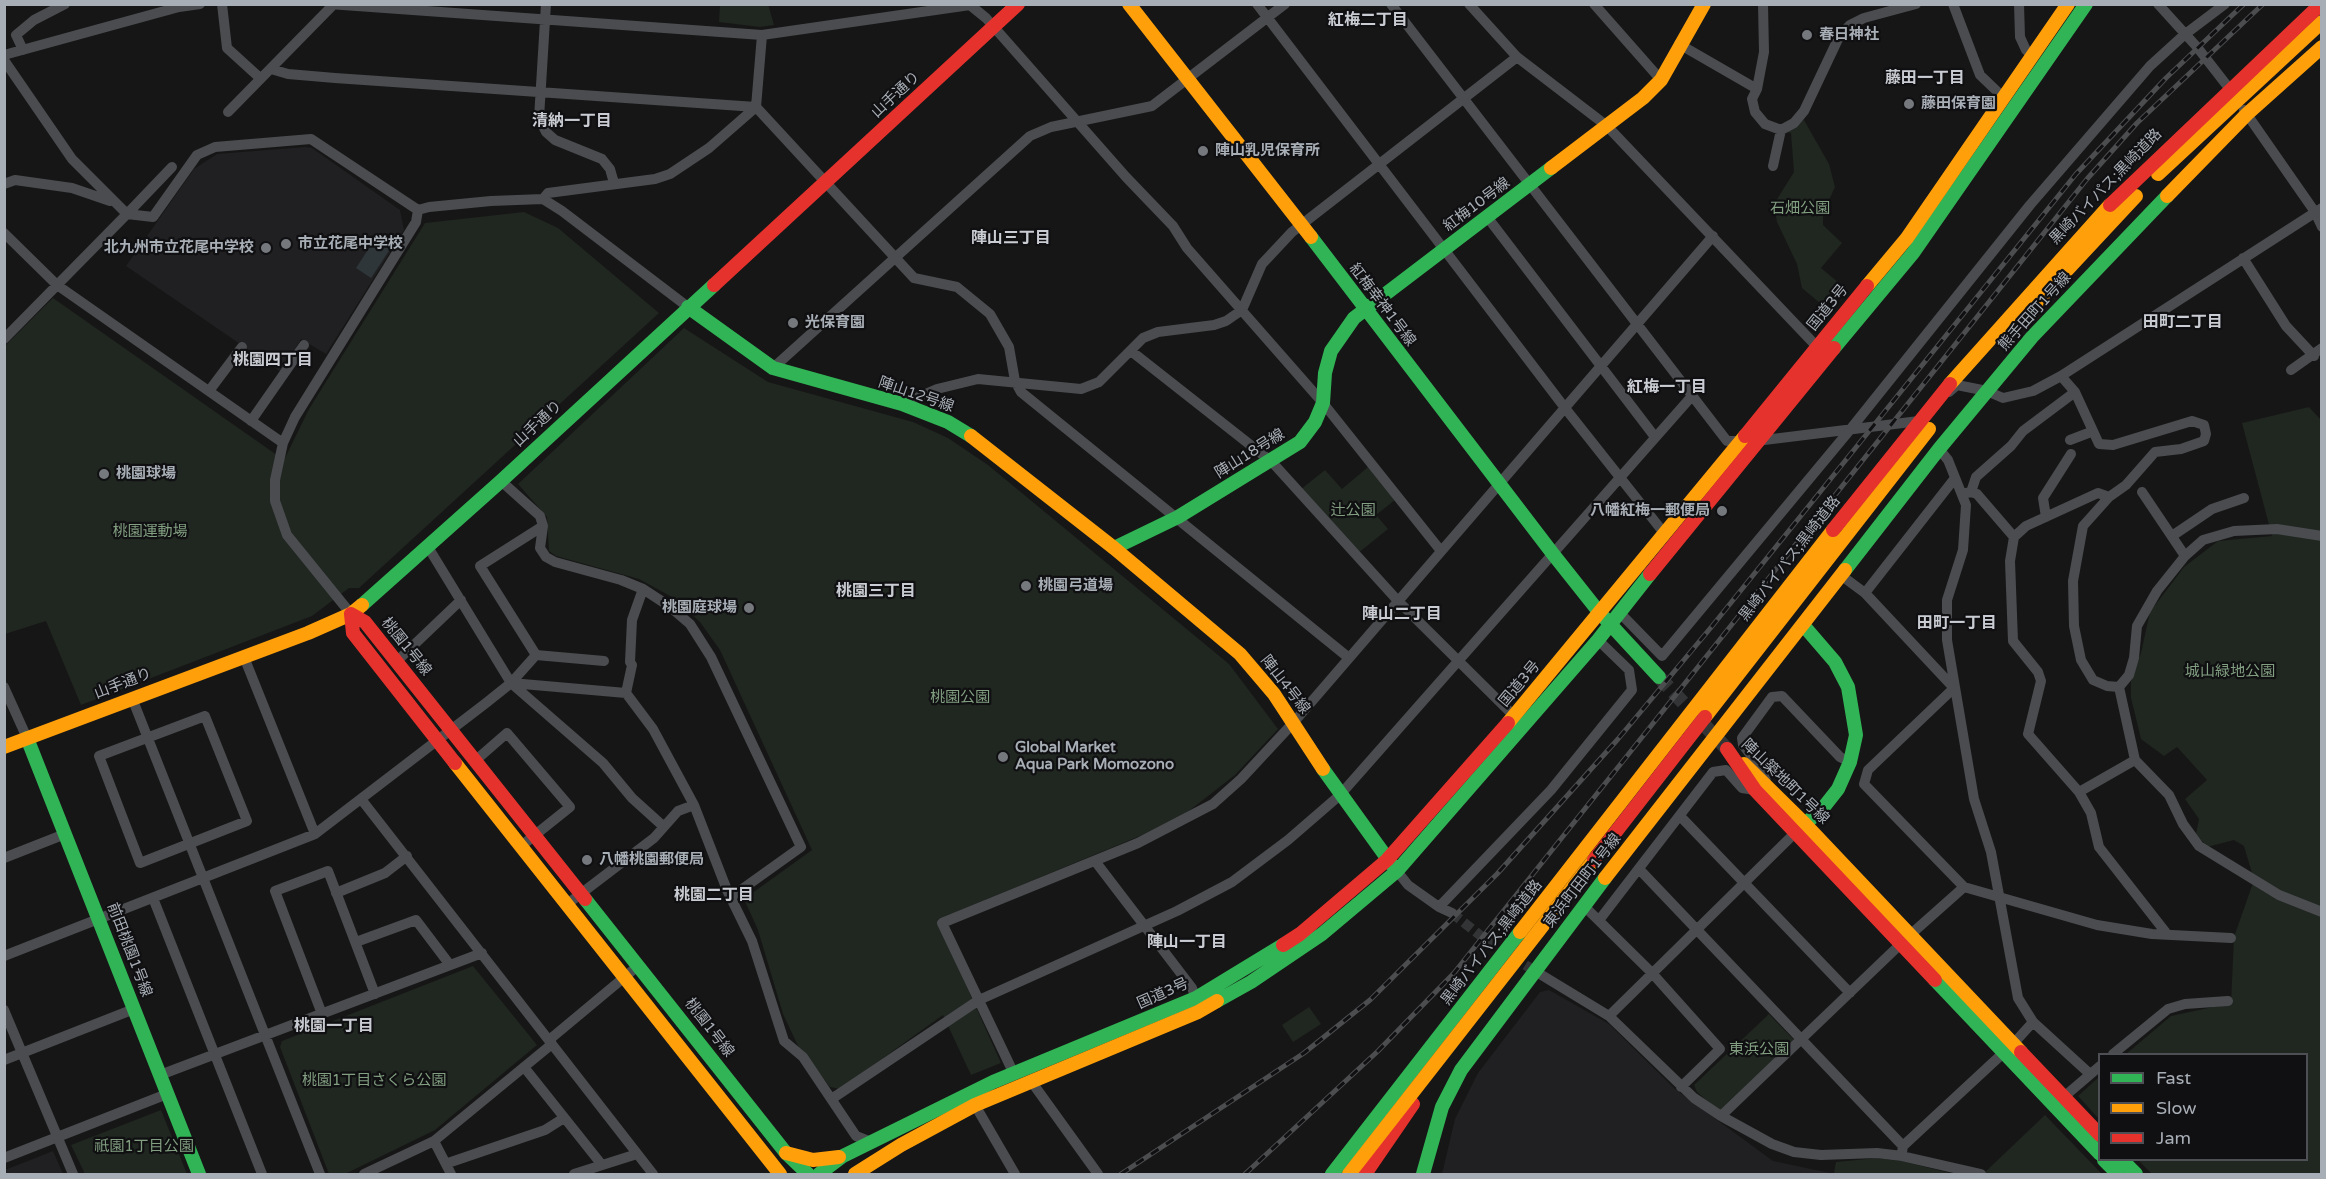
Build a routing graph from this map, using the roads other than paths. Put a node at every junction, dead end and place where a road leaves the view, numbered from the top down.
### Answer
1 (65, 4) edge
2 (200, 4) edge
3 (222, 4) edge
4 (329, 4) edge
5 (546, 4) edge
6 (1018, 4) edge
7 (1129, 4) edge
8 (1257, 4) edge
9 (1285, 4) edge
10 (1391, 4) edge
11 (1469, 4) edge
12 (1594, 4) edge
13 (1704, 4) edge
14 (1763, 4) edge
15 (1916, 4) edge
16 (1953, 4) edge
17 (2019, 4) edge
18 (2068, 4) edge
19 (2086, 4) edge
20 (2158, 4) edge
21 (2225, 4) edge
22 (2321, 4) edge
23 (334, 5) edge
24 (970, 5) edge
25 (1267, 18) junction
26 (545, 19) junction
27 (2322, 22) edge
28 (993, 28) junction
29 (2184, 34) junction
30 (762, 35) junction
31 (1679, 44) junction
32 (2322, 47) edge
33 (23, 50) junction
34 (4, 55) edge
35 (2033, 56) junction
36 (1516, 57) junction
37 (4, 60) edge
38 (271, 69) junction
39 (1188, 77) junction
40 (260, 78) junction
41 (1661, 80) junction
42 (1757, 89) junction
43 (539, 91) junction
44 (2004, 98) junction
45 (1464, 99) junction
46 (756, 107) junction
47 (228, 112) dead end
48 (2247, 114) junction
49 (1075, 121) junction
50 (1607, 126) junction
51 (1781, 130) junction
52 (1381, 164) junction
53 (1773, 166) dead end
54 (172, 167) dead end
55 (614, 183) junction
56 (826, 183) junction
57 (4, 184) edge
58 (1530, 185) junction
59 (543, 200) junction
60 (113, 202) junction
61 (418, 210) junction
62 (2318, 210) edge
63 (127, 214) junction
64 (1488, 218) junction
65 (1301, 226) junction
66 (2322, 227) edge
67 (4, 233) edge
68 (1713, 236) junction
69 (1444, 250) junction
70 (893, 257) junction
71 (2243, 258) junction
72 (57, 285) junction
73 (688, 307) junction
74 (1242, 310) junction
75 (1366, 310) junction
76 (1637, 325) junction
77 (4, 339) edge
78 (304, 345) dead end
79 (242, 347) dead end
80 (1816, 347) junction
81 (1131, 351) junction
82 (2318, 352) edge
83 (1828, 357) junction
84 (1602, 366) junction
85 (773, 368) junction
86 (2291, 370) dead end
87 (2061, 376) junction
88 (1015, 381) junction
89 (209, 391) junction
90 (1987, 391) junction
91 (2075, 392) junction
92 (1692, 396) junction
93 (1323, 403) junction
94 (902, 404) junction
95 (1565, 408) junction
96 (251, 421) junction
97 (1849, 431) junction
98 (2091, 432) junction
99 (1655, 437) junction
100 (2070, 440) dead end
101 (1739, 441) junction
102 (1757, 441) junction
103 (283, 443) junction
104 (1939, 449) junction
105 (2071, 453) dead end
106 (1272, 462) junction
107 (1619, 478) junction
108 (1955, 478) junction
109 (501, 481) junction
110 (1498, 484) junction
111 (2142, 492) dead end
112 (1966, 493) junction
113 (2109, 497) junction
114 (2244, 498) dead end
115 (1178, 517) junction
116 (2046, 517) junction
117 (543, 526) junction
118 (1664, 533) junction
119 (2172, 536) junction
120 (2322, 536) edge
121 (2014, 537) junction
122 (428, 547) junction
123 (1114, 548) junction
124 (1441, 551) junction
125 (1553, 554) junction
126 (2185, 556) junction
127 (1842, 576) junction
128 (643, 589) junction
129 (1865, 593) junction
130 (461, 600) junction
131 (1398, 601) junction
132 (1599, 612) junction
133 (351, 614) junction
134 (1615, 618) junction
135 (1804, 627) junction
136 (1598, 640) junction
137 (536, 655) junction
138 (244, 657) junction
139 (1349, 658) junction
140 (603, 661) dead end
141 (396, 662) junction
142 (1458, 663) junction
143 (1659, 677) tunnel mouth
144 (510, 683) junction
145 (4, 687) edge
146 (2119, 687) junction
147 (1954, 688) junction
148 (626, 693) junction
149 (132, 698) junction
150 (1514, 716) junction
151 (1294, 722) junction
152 (451, 730) junction
153 (148, 737) junction
154 (27, 738) junction
155 (438, 739) junction
156 (4, 747) edge
157 (476, 760) junction
158 (2135, 760) junction
159 (1851, 762) junction
160 (1761, 788) junction
161 (2079, 792) junction
162 (1340, 795) junction
163 (361, 799) junction
164 (694, 805) junction
165 (1680, 816) junction
166 (663, 826) junction
167 (1800, 828) junction
168 (65, 834) junction
169 (315, 834) junction
170 (535, 835) junction
171 (190, 843) junction
172 (520, 847) junction
173 (5, 856) edge
174 (407, 856) junction
175 (1387, 860) junction
176 (1095, 861) junction
177 (1639, 869) junction
178 (1397, 871) junction
179 (204, 877) junction
180 (1745, 882) junction
181 (1964, 887) junction
182 (336, 893) junction
183 (580, 893) junction
184 (731, 897) junction
185 (153, 898) junction
186 (2000, 898) junction
187 (566, 905) junction
188 (1584, 906) junction
189 (1439, 907) junction
190 (2322, 912) edge
191 (1452, 914) tunnel mouth
192 (99, 919) junction
193 (1600, 919) junction
194 (1145, 926) junction
195 (1696, 928) junction
196 (2167, 934) junction
197 (2231, 938) dead end
198 (1905, 940) junction
199 (356, 942) junction
200 (482, 953) junction
201 (4, 956) edge
202 (639, 965) junction
203 (450, 966) junction
204 (1536, 971) junction
205 (1652, 973) junction
206 (624, 978) junction
207 (1850, 993) junction
208 (375, 994) junction
209 (1196, 998) junction
210 (979, 1000) junction
211 (2228, 1001) dead end
212 (134, 1009) junction
213 (4, 1010) edge
214 (322, 1014) junction
215 (1609, 1016) junction
216 (2033, 1022) junction
217 (1460, 1032) junction
218 (267, 1036) junction
219 (1802, 1039) junction
220 (550, 1042) junction
221 (2009, 1048) junction
222 (21, 1053) junction
223 (2114, 1053) edge
224 (216, 1054) junction
225 (4, 1060) edge
226 (524, 1066) junction
227 (2098, 1068) edge
228 (1412, 1073) junction
229 (1014, 1074) junction
230 (2090, 1074) junction
231 (160, 1075) junction
232 (1031, 1081) junction
233 (1681, 1087) junction
234 (167, 1094) junction
235 (833, 1098) junction
236 (2059, 1101) junction
237 (975, 1105) junction
238 (1721, 1116) junction
239 (564, 1118) junction
240 (2098, 1133) edge
241 (56, 1137) junction
242 (434, 1141) junction
243 (871, 1143) junction
244 (1903, 1151) junction
245 (2098, 1151) edge
246 (786, 1153) junction
247 (637, 1154) junction
248 (843, 1156) junction
249 (4, 1158) edge
250 (2105, 1161) edge
251 (2123, 1161) edge
252 (387, 1163) junction
253 (448, 1163) junction
254 (602, 1165) junction
255 (776, 1172) edge
256 (73, 1174) edge
257 (199, 1174) edge
258 (262, 1174) edge
259 (320, 1174) edge
260 (364, 1174) edge
261 (392, 1174) edge
262 (452, 1174) edge
263 (574, 1174) edge
264 (653, 1174) edge
265 (808, 1174) edge
266 (819, 1174) edge
267 (855, 1174) edge
268 (1015, 1174) edge
269 (1098, 1174) edge
270 (1322, 1174) edge
271 (1332, 1174) edge
272 (1349, 1174) edge
273 (1365, 1174) edge
274 (1423, 1174) edge
275 (1981, 1174) edge
276 (2118, 1174) edge
277 (2136, 1174) edge

1 - 33 street
2 - 33 street
3 - 40 street
4 - 23 street
5 - 26 street
6 - 28 main road, 山手通り
7 - 39 main road, 紅梅幸神1号線
8 - 25 street
9 - 25 street
10 - 45 street
11 - 36 street
12 - 41 street
13 - 31 main road
14 - 42 street
15 - 51 street
16 - 44 street
17 - 35 street
18 - 35 main road, 国道3号
19 - 83 main road, 国道3号
20 - 29 street
21 - 29 street
22 - 228 main road, 黒崎バイパス;黒崎道路, bridge
23 - 26 street
23 - 38 street
24 - 28 street
24 - 30 street
25 - 39 street
25 - 52 street
26 - 30 street
26 - 43 street
27 - 217 main road, 黒崎バイパス;黒崎道路, bridge
28 - 49 street
28 - 56 main road, 山手通り
29 - 48 street
29 - 97 street
30 - 46 street
31 - 41 main road
31 - 42 street
32 - 48 main road, 熊手田町1号線
33 - 34 street
35 - 44 main road, 国道3号
36 - 45 street
36 - 50 street
37 - 60 street
38 - 40 street
38 - 43 street
39 - 49 street
39 - 65 main road, 紅梅幸神1号線
40 - 47 street
41 - 50 main road, 紅梅10号線
42 - 51 street
43 - 46 street
43 - 55 street
44 - 80 main road, 国道3号
45 - 52 street
45 - 58 street
46 - 55 street
46 - 56 street
48 - 62 street
48 - 90 main road, 熊手田町1号線
49 - 70 street
49 - 74 street
50 - 58 main road, 紅梅10号線
50 - 68 street
51 - 53 street
52 - 65 street
52 - 69 street
54 - 63 street
55 - 59 street
56 - 70 street
56 - 73 main road, 山手通り
57 - 60 street
58 - 64 main road, 紅梅10号線
58 - 76 street
59 - 61 street
59 - 73 street
60 - 63 street
61 - 63 street
61 - 103 street
62 - 66 street
62 - 71 street
63 - 72 street
64 - 69 main road, 紅梅10号線
64 - 84 street
65 - 74 street
65 - 75 main road, 紅梅幸神1号線
67 - 72 street
68 - 76 street
68 - 80 street
69 - 75 main road, 紅梅10号線
69 - 95 street
70 - 85 street
70 - 88 street
71 - 82 street
71 - 87 street
72 - 77 street
72 - 89 street
73 - 85 main road, 陣山12号線
73 - 109 main road, 山手通り
74 - 81 street
74 - 93 street
75 - 93 main road, 陣山18号線
75 - 110 main road, 紅梅幸神1号線
76 - 84 street
76 - 92 street
78 - 96 street
79 - 89 street
80 - 83 street
80 - 101 main road, 国道3号
81 - 88 street
81 - 106 street
82 - 86 street
83 - 102 main road, 国道3号
84 - 95 street
84 - 99 street
85 - 94 main road, 陣山12号線
87 - 90 street
87 - 91 street
88 - 94 street
88 - 115 street
89 - 96 street
90 - 97 street
90 - 104 main road, 熊手田町1号線
91 - 98 street
91 - 112 street
92 - 99 street
92 - 101 street
93 - 106 main road, 陣山18号線
93 - 124 street
94 - 123 main road, 陣山12号線
95 - 107 street
95 - 110 street
96 - 103 street
97 - 102 street
97 - 134 street
98 - 100 street
98 - 113 street
99 - 107 street
101 - 102 street
101 - 118 main road, 国道3号
102 - 134 main road, 国道3号
103 - 133 street
104 - 108 street
104 - 127 main road, 熊手田町1号線
105 - 116 street
106 - 115 main road, 陣山18号線
106 - 131 street
107 - 118 street
107 - 125 street
108 - 112 street
108 - 129 street
109 - 117 street
109 - 122 main road, 山手通り
110 - 124 street
110 - 125 main road, 紅梅幸神1号線
111 - 119 street
112 - 121 street
112 - 147 street
113 - 116 street
113 - 146 street
114 - 119 street
115 - 123 main road, 陣山18号線
115 - 139 street
116 - 121 street
117 - 128 street
117 - 137 street
118 - 132 main road, 国道3号
119 - 126 street
120 - 126 street
121 - 161 street
122 - 130 street
122 - 133 main road, 山手通り
123 - 151 main road, 陣山4号線
124 - 131 street
125 - 132 main road, 紅梅幸神1号線
125 - 142 street
126 - 146 street
127 - 129 street
127 - 135 main road, 熊手田町1号線
128 - 148 street
128 - 184 street
129 - 147 street
130 - 141 street
130 - 144 street
131 - 139 street
131 - 142 street
132 - 134 main road, 紅梅幸神1号線
132 - 150 main road, 国道3号
133 - 138 main road, 山手通り
133 - 141 main road, 桃園1号線
133 - 155 main road
134 - 136 main road, 国道3号
134 - 143 main road
135 - 159 main road
135 - 188 main road, 東浜町田町1号線
136 - 178 main road, 国道3号
136 - 189 street
137 - 140 street
137 - 144 street
138 - 149 main road, 山手通り
138 - 169 street
139 - 151 street
141 - 152 main road, 桃園1号線
142 - 150 street
142 - 162 street
144 - 148 street
144 - 152 street
144 - 166 street
145 - 154 street
146 - 158 street
147 - 181 street
147 - 186 street
148 - 164 street
149 - 153 street
149 - 154 main road, 山手通り
150 - 175 main road, 国道3号
151 - 162 main road, 陣山4号線
151 - 176 street
152 - 155 street
152 - 157 main road, 桃園1号線
153 - 171 street
153 - 171 street
153 - 171 street
154 - 156 main road, 山手通り
154 - 168 main road, 前田桃園1号線
155 - 163 street
155 - 172 main road
157 - 170 main road, 桃園1号線
157 - 170 street
158 - 161 street
158 - 190 street
159 - 160 street
159 - 167 main road
160 - 165 street
160 - 167 main road, 陣山築地町1号線
161 - 196 street
162 - 175 main road, 陣山4号線
162 - 194 street
163 - 169 street
163 - 174 street
164 - 166 street
164 - 184 street
165 - 177 street
165 - 180 street
166 - 183 street
167 - 180 street
167 - 198 main road, 陣山築地町1号線
168 - 173 street
168 - 192 main road, 前田桃園1号線
169 - 179 street
170 - 172 street
170 - 183 main road, 桃園1号線
171 - 179 street
172 - 187 main road
174 - 182 street
174 - 200 street
175 - 178 main road, 陣山4号線
175 - 209 main road, 国道3号
176 - 194 street
176 - 210 street
177 - 193 street
177 - 195 street
178 - 189 street
178 - 232 main road, 国道3号
179 - 185 street
179 - 218 street
180 - 195 street
180 - 207 street
181 - 186 street
181 - 198 street
182 - 199 street
182 - 214 street
183 - 187 street
183 - 202 main road, 桃園1号線
184 - 235 street
185 - 192 street
185 - 224 street
186 - 196 street
186 - 216 street
187 - 206 main road
188 - 193 street
188 - 204 main road, 東浜町田町1号線
189 - 191 street
192 - 201 street
192 - 212 main road, 前田桃園1号線
193 - 205 street
194 - 209 street
194 - 210 street
195 - 205 street
195 - 219 street
196 - 197 street
198 - 207 street
198 - 221 main road, 陣山築地町1号線
199 - 203 street
199 - 208 street
200 - 203 street
200 - 220 street
202 - 206 street
202 - 246 main road, 桃園1号線
203 - 208 street
204 - 215 street
204 - 274 main road, 東浜町田町1号線
205 - 215 street
205 - 233 street
206 - 220 street
206 - 255 main road
207 - 219 street
208 - 214 street
209 - 229 main road, 国道3号
210 - 229 street
210 - 235 street
211 - 223 street
212 - 222 street
212 - 231 main road, 前田桃園1号線
213 - 222 street
214 - 218 street
215 - 233 street
216 - 221 street
216 - 230 street
217 - 272 main road, 黒崎バイパス;黒崎道路, bridge
217 - 273 main road, bridge
218 - 224 street
218 - 259 street
219 - 238 street
219 - 244 street
220 - 226 street
220 - 247 street
221 - 236 main road, 陣山築地町1号線
221 - 244 street
222 - 225 street
222 - 241 street
224 - 231 street
224 - 258 street
226 - 239 street
226 - 242 street
227 - 230 street
228 - 270 main road, bridge
228 - 271 main road, 黒崎バイパス;黒崎道路, bridge
229 - 243 main road, 国道3号
230 - 236 street
231 - 234 main road, 前田桃園1号線
232 - 237 main road, 国道3号
232 - 269 street
233 - 238 street
234 - 241 street
234 - 257 main road, 前田桃園1号線
235 - 243 street
236 - 240 main road, 陣山築地町1号線
236 - 245 main road, 陣山築地町1号線
237 - 267 main road, 国道3号
237 - 268 street
238 - 244 street
239 - 253 street
239 - 254 street
241 - 249 street
241 - 256 street
242 - 252 street
242 - 253 street
243 - 248 main road, 国道3号
244 - 275 street
246 - 248 main road
246 - 265 main road, 桃園1号線
247 - 254 street
247 - 264 street
248 - 266 main road, 国道3号
250 - 276 main road
251 - 277 main road
252 - 260 street
252 - 261 street
253 - 262 street
254 - 263 street

